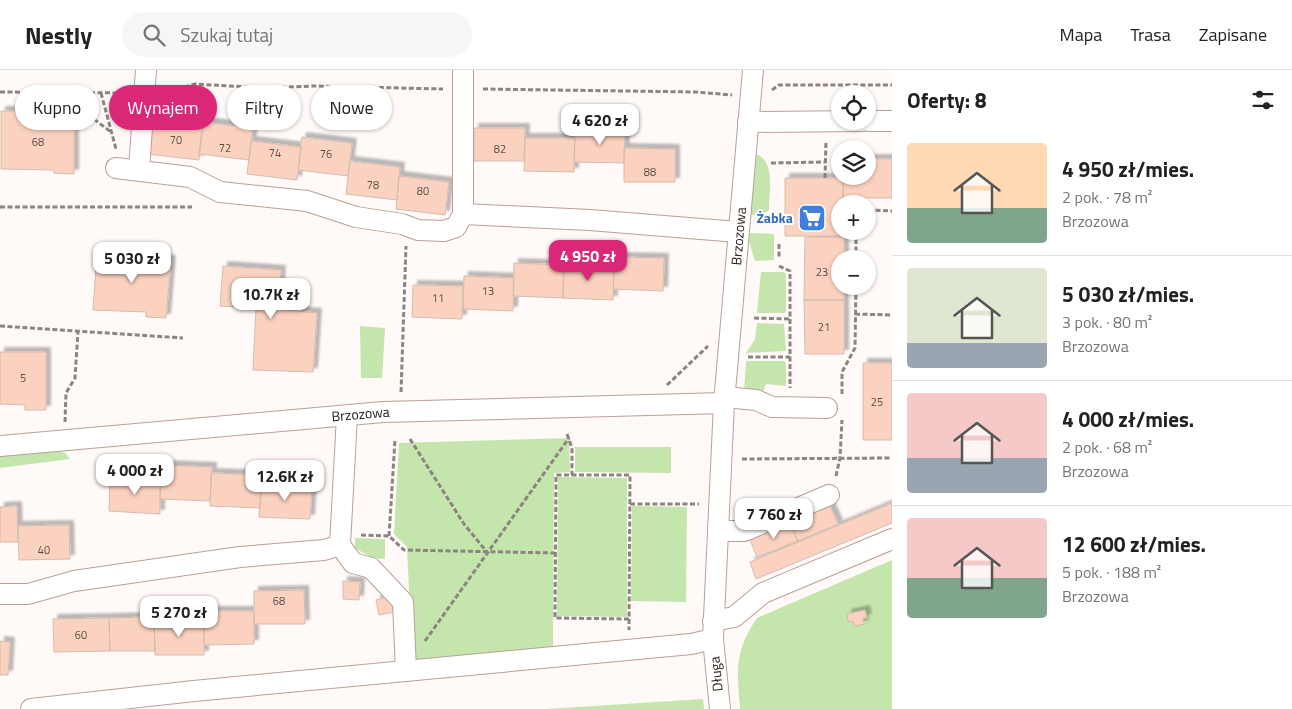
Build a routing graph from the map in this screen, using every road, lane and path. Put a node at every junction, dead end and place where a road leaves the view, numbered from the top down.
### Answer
1 (146, 70) edge
2 (463, 70) edge
3 (753, 70) edge
4 (198, 85) edge
5 (892, 85) edge
6 (481, 89) dead end
7 (450, 91) dead end
8 (0, 92) edge
9 (15, 92) edge
10 (101, 93) joint
11 (109, 93) edge
12 (737, 95) dead end
13 (769, 96) dead end
14 (876, 121) edge
15 (892, 121) edge
16 (99, 122) edge
17 (748, 122) junction
18 (826, 122) junction
19 (831, 122) edge
20 (112, 132) junction
21 (826, 162) junction
22 (771, 163) dead end
23 (126, 169) junction
24 (825, 178) dead end
25 (0, 207) edge
26 (192, 207) dead end
27 (876, 210) edge
28 (892, 211) edge
29 (463, 214) junction
30 (408, 226) junction
31 (738, 232) junction
32 (778, 244) dead end
33 (779, 257) dead end
34 (779, 266) dead end
35 (856, 295) edge
36 (855, 314) junction
37 (892, 315) edge
38 (754, 318) dead end
39 (790, 319) junction
40 (0, 326) edge
41 (78, 331) junction
42 (183, 338) dead end
43 (710, 345) dead end
44 (743, 357) dead end
45 (790, 357) junction
46 (661, 390) dead end
47 (401, 398) dead end
48 (724, 400) junction
49 (837, 407) junction
50 (790, 408) junction
51 (347, 416) junction
52 (64, 427) dead end
53 (567, 434) dead end
54 (569, 438) junction
55 (410, 439) dead end
56 (395, 440) dead end
57 (0, 446) edge
58 (840, 458) junction
59 (892, 458) edge
60 (742, 459) dead end
61 (572, 474) junction
62 (829, 495) joint
63 (630, 504) junction
64 (719, 504) junction
65 (718, 531) junction
66 (389, 536) junction
67 (892, 539) edge
68 (340, 540) junction
69 (488, 552) junction
70 (555, 553) junction
71 (0, 594) edge
72 (629, 619) junction
73 (713, 630) junction
74 (630, 650) junction
75 (406, 666) junction
76 (31, 709) edge
77 (720, 709) edge

1 - 23 street
2 - 29 street
3 - 17 street, Brzozowa
4 - 7 path
5 - 13 path
6 - 12 path
8 - 9 path
10 - 11 path
10 - 20 path
14 - 15 street
16 - 20 path
17 - 18 street
17 - 31 street, Brzozowa
18 - 19 street
18 - 21 path
20 - 23 path
21 - 22 path
21 - 24 path
23 - 30 street
25 - 26 path
27 - 28 path
29 - 30 street
29 - 31 street
30 - 47 path
31 - 48 street, Brzozowa
32 - 33 path
34 - 39 path
35 - 36 path
36 - 37 path
36 - 49 path
38 - 39 path
39 - 45 path
40 - 41 path
41 - 42 path
41 - 52 path
43 - 46 path
44 - 45 path
45 - 50 path
48 - 50 street
48 - 51 street, Brzozowa
48 - 64 street, Brzozowa
49 - 50 street
49 - 58 path
51 - 57 street, Brzozowa
51 - 68 street
53 - 54 path
54 - 61 path
54 - 69 path
55 - 69 path
56 - 66 path
58 - 59 path
58 - 60 path
58 - 62 path
61 - 63 path
61 - 70 path
62 - 65 street
63 - 64 path
63 - 72 path
64 - 65 street, Brzozowa
65 - 73 street, Brzozowa
66 - 68 path
66 - 69 path
67 - 73 street
68 - 71 street
68 - 75 street
69 - 70 path
69 - 75 path
70 - 72 path
72 - 74 path
73 - 74 street
73 - 77 street, Długa
74 - 75 street
75 - 76 street

